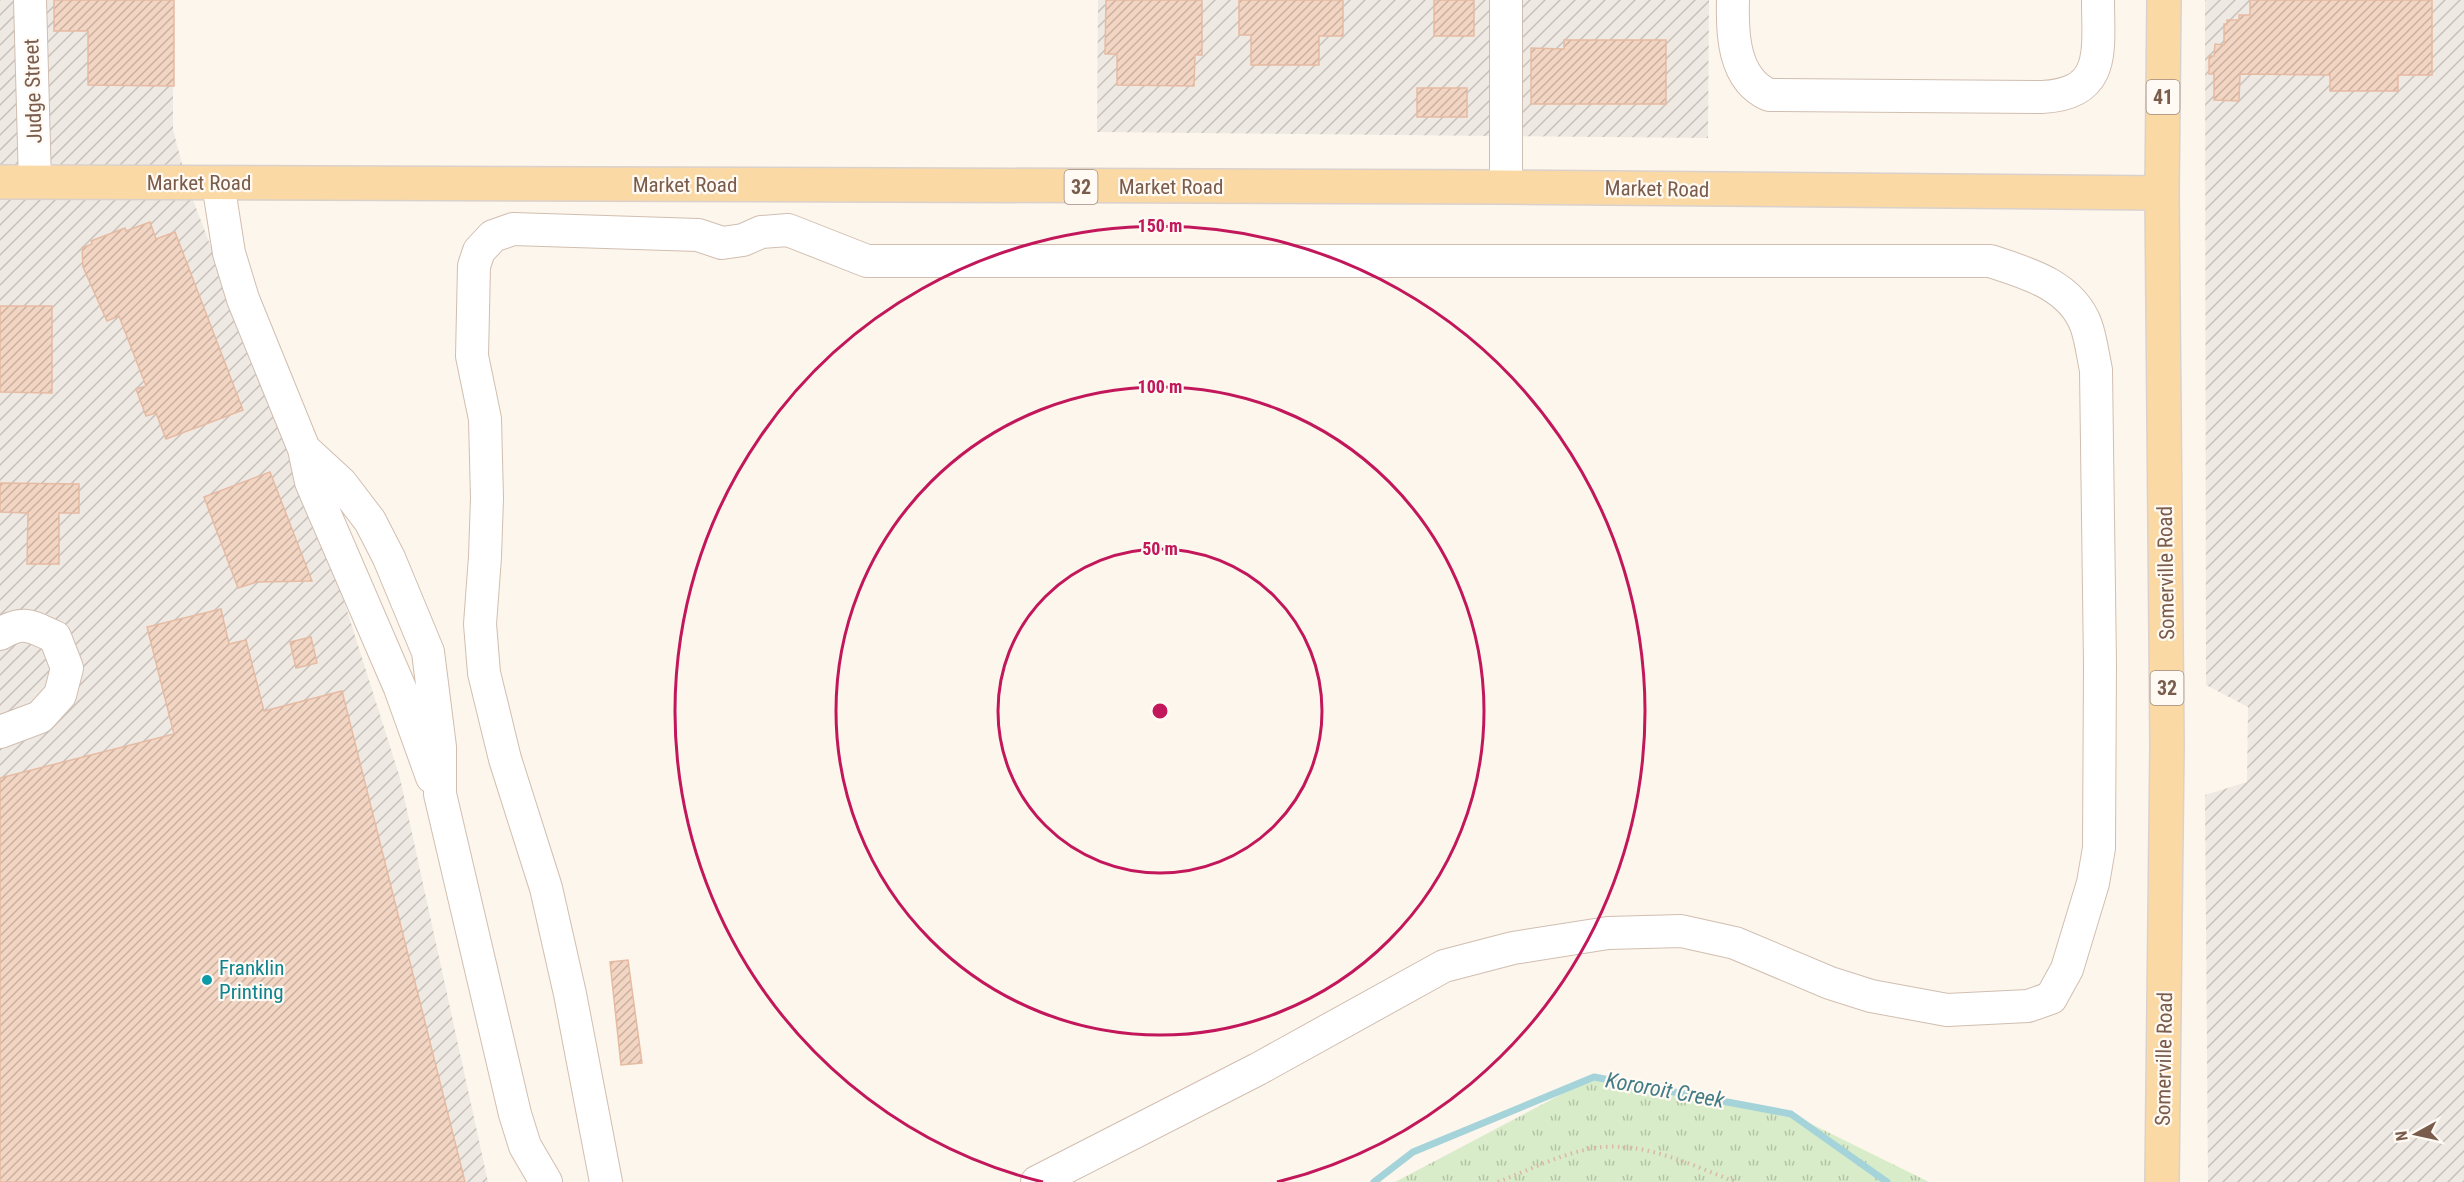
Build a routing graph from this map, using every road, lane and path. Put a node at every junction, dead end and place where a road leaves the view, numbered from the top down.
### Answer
1 (30, 0) edge
2 (1506, 0) edge
3 (1733, 0) edge
4 (2098, 0) edge
5 (2164, 0) edge
6 (0, 182) edge
7 (35, 182) junction
8 (218, 183) junction
9 (1506, 187) junction
10 (2162, 193) junction
11 (0, 634) edge
12 (0, 732) edge
13 (546, 1182) edge
14 (606, 1182) edge
15 (1037, 1182) edge
16 (1498, 1182) edge
17 (1736, 1182) edge
18 (2162, 1182) edge

1 - 7 street, Judge Street
2 - 9 street
3 - 4 street
5 - 10 main road, Somerville Road / 41
6 - 7 main road, Market Road / 32
7 - 8 main road, Market Road / 32
8 - 9 main road, Market Road / 32
8 - 13 street
9 - 10 main road, Market Road / 32
10 - 18 main road, Somerville Road / 32
11 - 12 street
14 - 15 street
16 - 17 path

